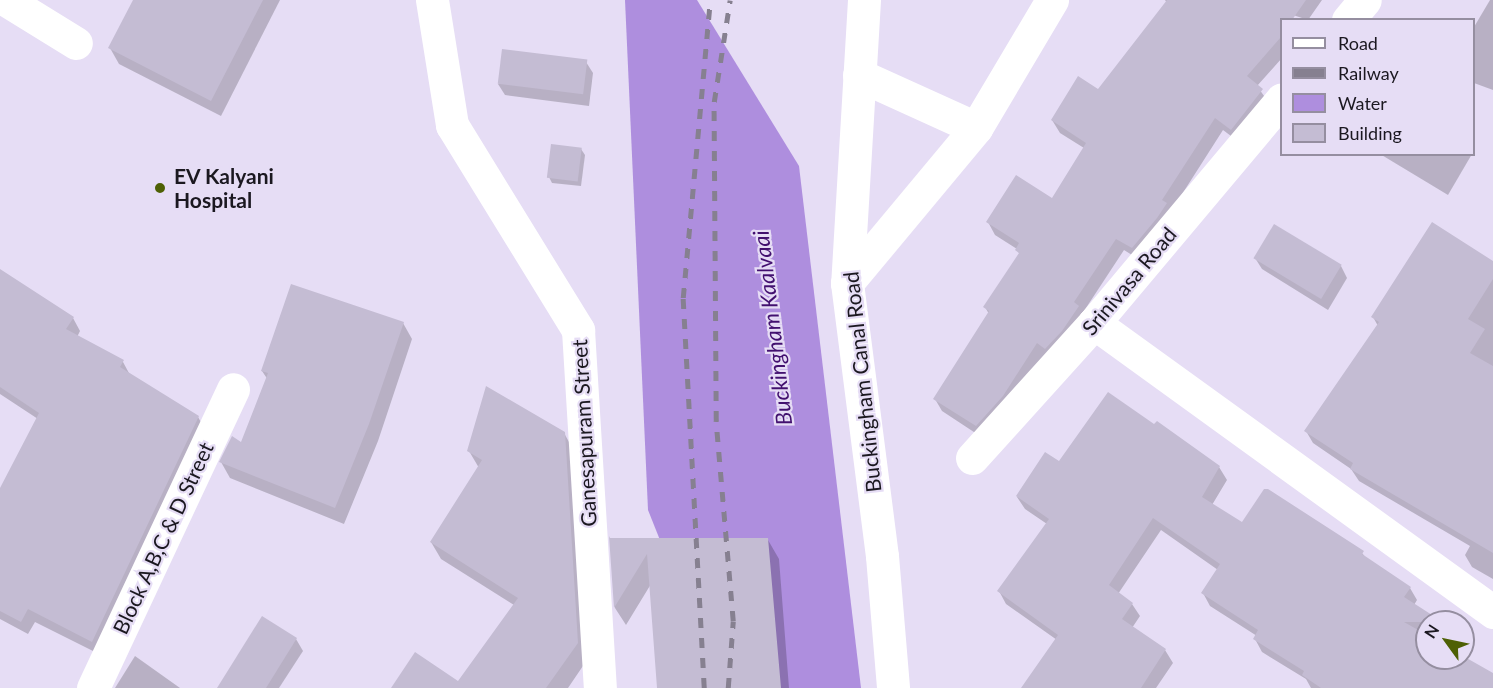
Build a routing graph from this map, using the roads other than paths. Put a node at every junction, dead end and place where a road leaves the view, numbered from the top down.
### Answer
1 (6, 0) edge
2 (432, 0) edge
3 (864, 0) edge
4 (1052, 0) edge
5 (1365, 0) edge
6 (1350, 18) edge
7 (76, 43) dead end
8 (859, 75) junction
9 (1280, 100) edge
10 (976, 128) junction
11 (847, 283) junction
12 (1094, 322) junction
13 (233, 389) dead end
14 (972, 458) dead end
15 (1493, 612) edge
16 (93, 688) edge
17 (599, 688) edge
18 (892, 688) edge

1 - 7 street
2 - 17 street, Ganesapuram Street
3 - 8 street, Buckingham Canal Road
4 - 10 street
5 - 6 street
8 - 10 street
8 - 11 street, Buckingham Canal Road
9 - 12 street, Srinivasa Road
10 - 11 street
11 - 18 street, Buckingham Canal Road
12 - 14 street, Srinivasa Road
12 - 15 street
13 - 16 street, Block A,B,C & D Street

